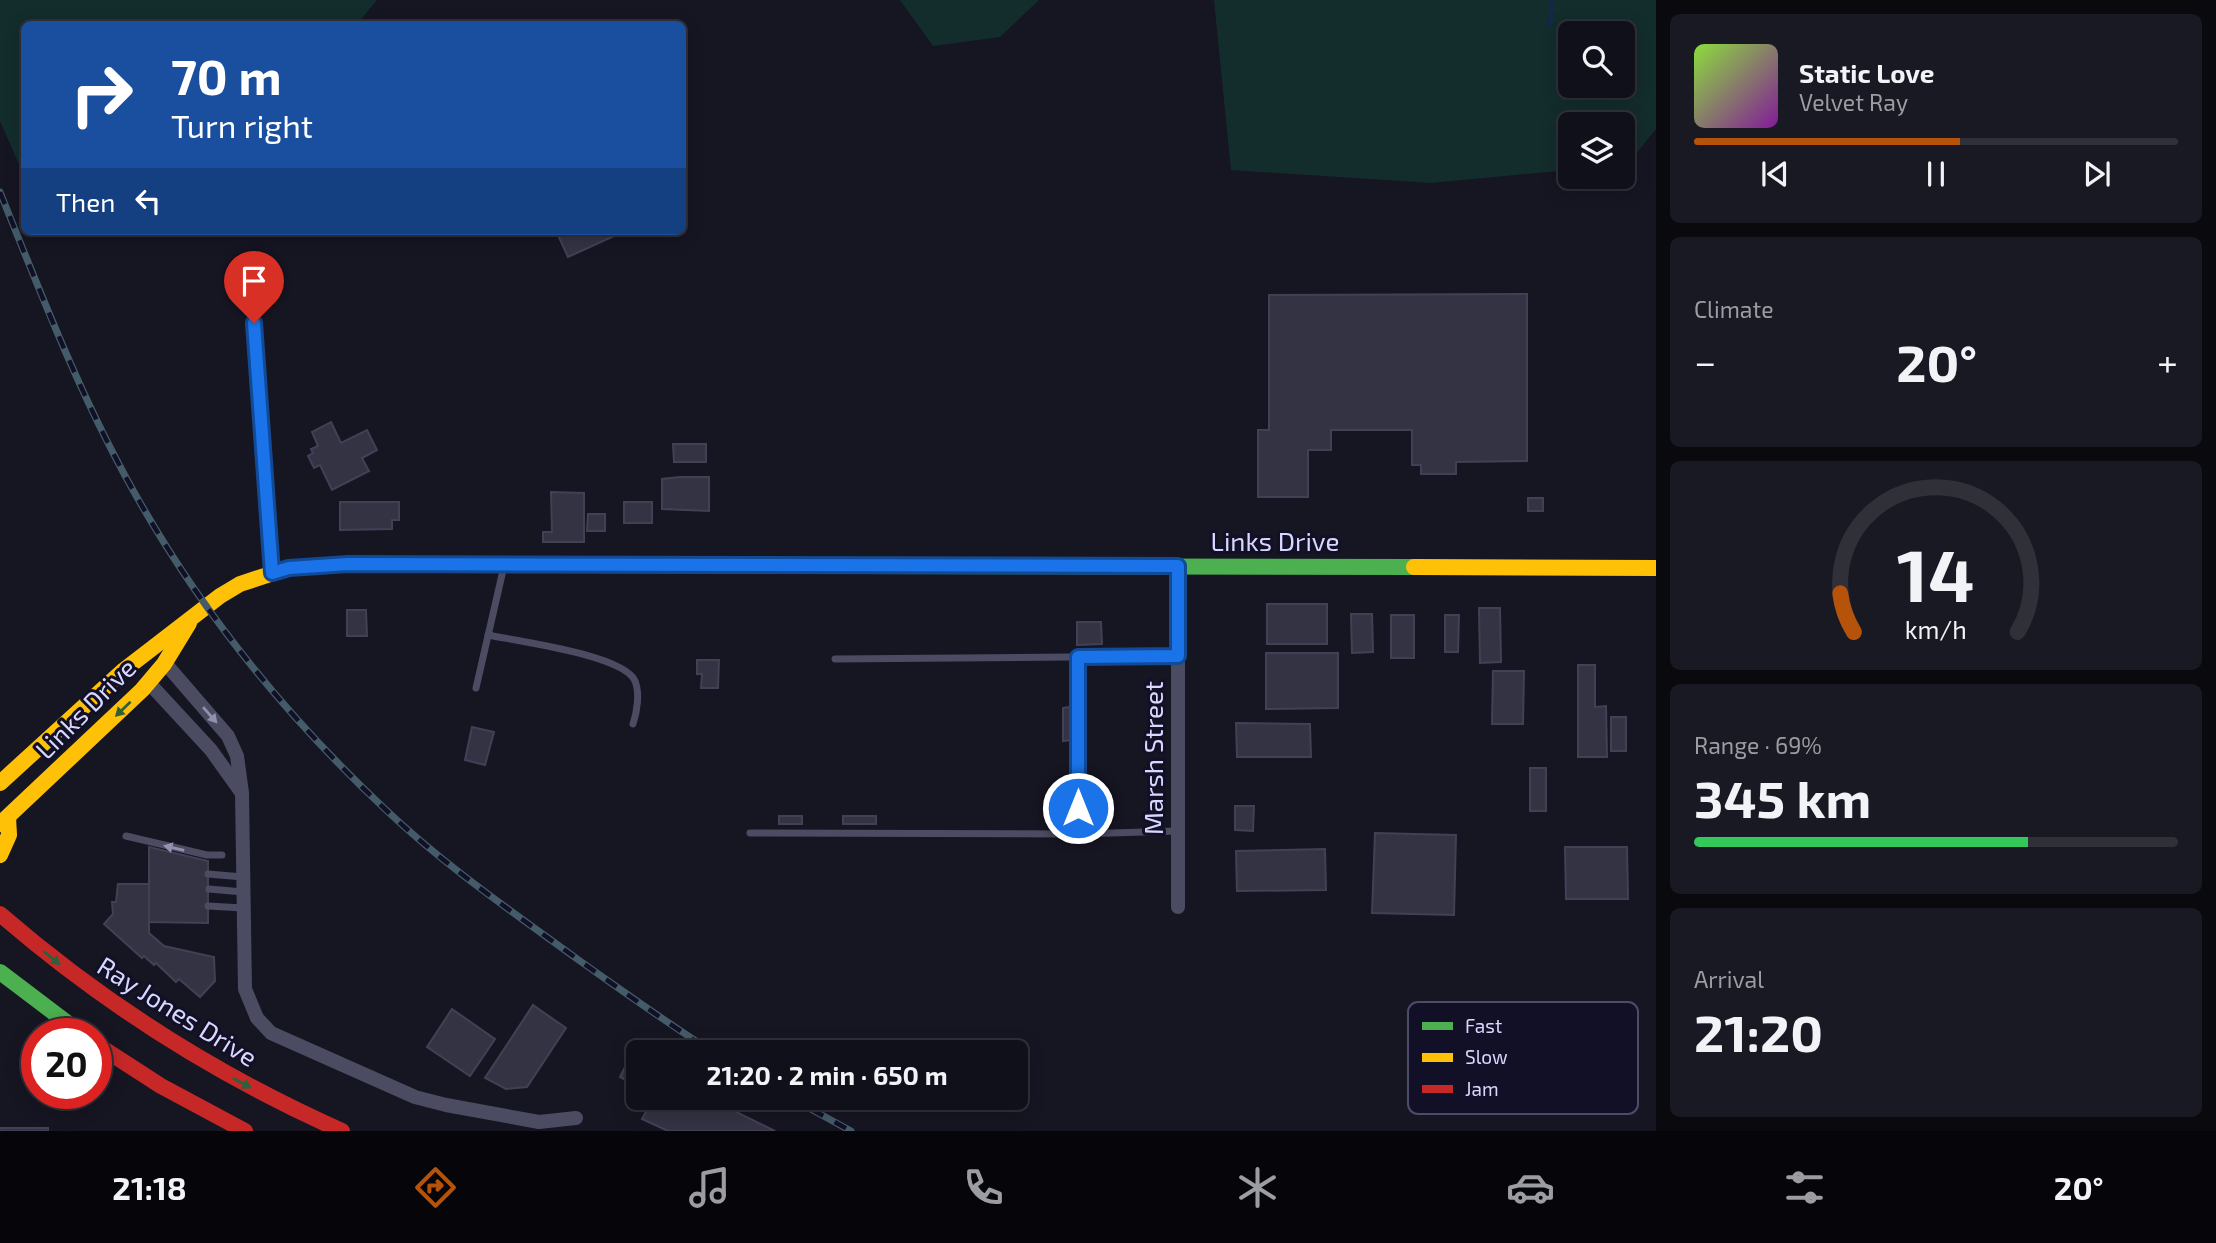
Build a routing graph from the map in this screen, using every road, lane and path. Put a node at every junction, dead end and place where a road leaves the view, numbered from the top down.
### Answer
1 (253, 295) dead end
2 (504, 565) junction
3 (1178, 566) junction
4 (1656, 568) edge
5 (272, 573) junction
6 (194, 617) junction
7 (488, 635) junction
8 (1178, 656) junction
9 (1078, 657) junction
10 (139, 658) junction
11 (835, 659) dead end
12 (164, 663) junction
13 (149, 683) junction
14 (477, 688) dead end
15 (633, 724) dead end
16 (0, 783) edge
17 (242, 793) junction
18 (4, 821) edge
19 (1178, 831) junction
20 (750, 833) dead end
21 (1078, 834) junction
22 (126, 836) dead end
23 (0, 855) edge
24 (222, 855) dead end
25 (208, 874) dead end
26 (209, 889) dead end
27 (243, 892) junction
28 (208, 906) dead end
29 (1178, 907) dead end
30 (0, 914) edge
31 (0, 972) edge
32 (61, 1018) edge
33 (112, 1054) edge
34 (576, 1118) dead end
35 (245, 1131) edge
36 (342, 1131) edge

1 - 5 lane
2 - 3 main road, Links Drive
2 - 5 main road, Links Drive
2 - 7 lane
3 - 4 main road, Links Drive
3 - 8 street, Marsh Street
5 - 6 main road, Links Drive
6 - 10 main road, Links Drive
6 - 12 main road, Links Drive
7 - 14 lane
7 - 15 lane
8 - 9 lane
8 - 19 street, Marsh Street
9 - 11 lane
9 - 21 lane
10 - 12 main road
10 - 13 main road
10 - 16 main road, Links Drive
12 - 13 main road, Links Drive
12 -> 17 street
13 - 17 street
13 -> 18 main road, Links Drive
17 - 27 street
18 - 23 main road
19 - 21 lane
19 - 29 street, Marsh Street
20 - 21 lane
24 -> 22 lane
25 - 27 lane
26 - 27 lane
27 - 28 lane
27 - 34 street
30 -> 36 main road, Ray Jones Drive
31 - 32 main road
33 - 35 main road

